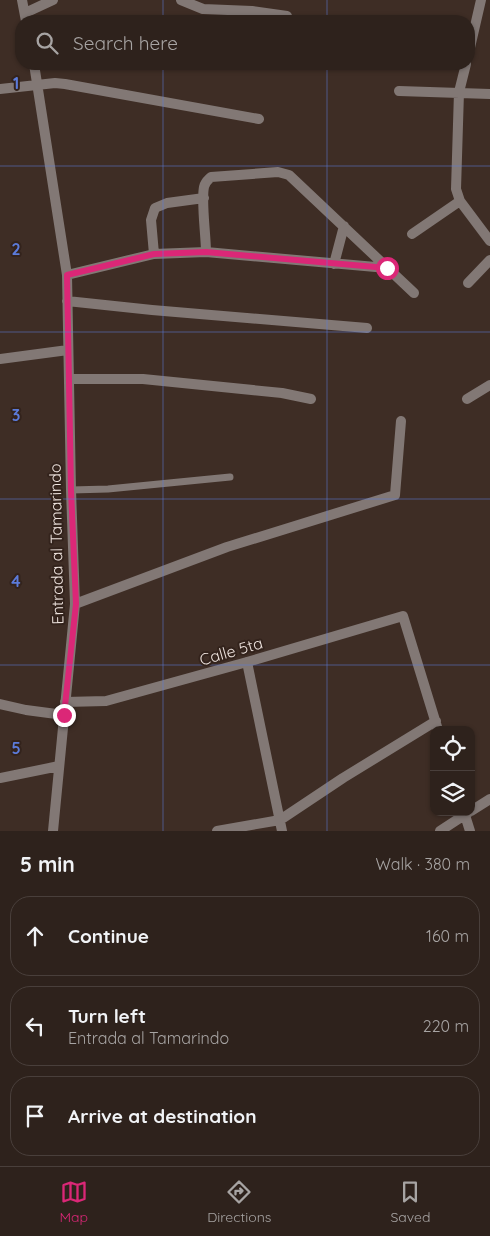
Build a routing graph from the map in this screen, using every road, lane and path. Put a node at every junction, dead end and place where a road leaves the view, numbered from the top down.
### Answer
1 (22, 0) edge
2 (53, 0) edge
3 (181, 0) edge
4 (482, 0) edge
5 (479, 12) junction
6 (490, 12) edge
7 (25, 15) edge
8 (28, 15) edge
9 (280, 15) edge
10 (475, 28) edge
11 (35, 70) edge
12 (464, 70) edge
13 (38, 85) junction
14 (0, 89) edge
15 (399, 90) dead end
16 (459, 92) junction
17 (490, 94) edge
18 (259, 119) dead end
19 (204, 198) junction
20 (460, 201) junction
21 (344, 226) junction
22 (412, 234) dead end
23 (490, 242) edge
24 (206, 252) junction
25 (154, 254) junction
26 (490, 260) edge
27 (334, 264) junction
28 (387, 268) junction
29 (67, 275) junction
30 (468, 283) dead end
31 (414, 293) dead end
32 (67, 301) junction
33 (367, 328) dead end
34 (68, 350) junction
35 (0, 359) edge
36 (70, 380) junction
37 (490, 386) edge
38 (311, 399) dead end
39 (467, 399) dead end
40 (401, 421) dead end
41 (230, 477) dead end
42 (71, 490) junction
43 (76, 604) junction
44 (247, 662) junction
45 (65, 702) junction
46 (0, 704) edge
47 (64, 715) junction
48 (437, 726) edge
49 (430, 730) edge
50 (59, 766) junction
51 (0, 778) edge
52 (490, 799) edge
53 (475, 808) edge
54 (462, 816) edge
55 (468, 816) edge
56 (280, 820) junction
57 (53, 831) edge
58 (217, 831) edge
59 (282, 831) edge
60 (440, 831) edge
61 (470, 831) edge

1 - 7 street
2 - 8 street
3 - 9 street
4 - 5 street
5 - 6 street
5 - 10 street
11 - 13 street, Entrada al Tamarindo
12 - 16 street
13 - 14 street
13 - 18 street
13 - 29 street, Entrada al Tamarindo
15 - 16 street
16 - 17 street
16 - 20 street
19 - 21 street
19 - 24 street
19 - 25 street
20 - 22 street
20 - 23 street
21 - 27 street
21 - 28 street
24 - 25 street
24 - 27 street
25 - 29 street
26 - 30 street
27 - 28 street
28 - 31 street
29 - 32 street, Entrada al Tamarindo
32 - 33 street
32 - 34 street, Entrada al Tamarindo
34 - 35 street
34 - 36 street, Entrada al Tamarindo
36 - 38 street
36 - 42 street, Entrada al Tamarindo
37 - 39 street
40 - 43 street
41 - 42 lane
42 - 43 street, Entrada al Tamarindo
43 - 45 street, Entrada al Tamarindo
44 - 45 street, Calle 5ta
44 - 48 street, Calle 5ta
44 - 56 street
45 - 47 street, Entrada al Tamarindo
46 - 47 street
47 - 50 street, Entrada al Tamarindo
49 - 56 street
50 - 51 street
50 - 57 street, Entrada al Tamarindo
52 - 53 street
54 - 60 street
55 - 61 street
56 - 58 street
56 - 59 street

